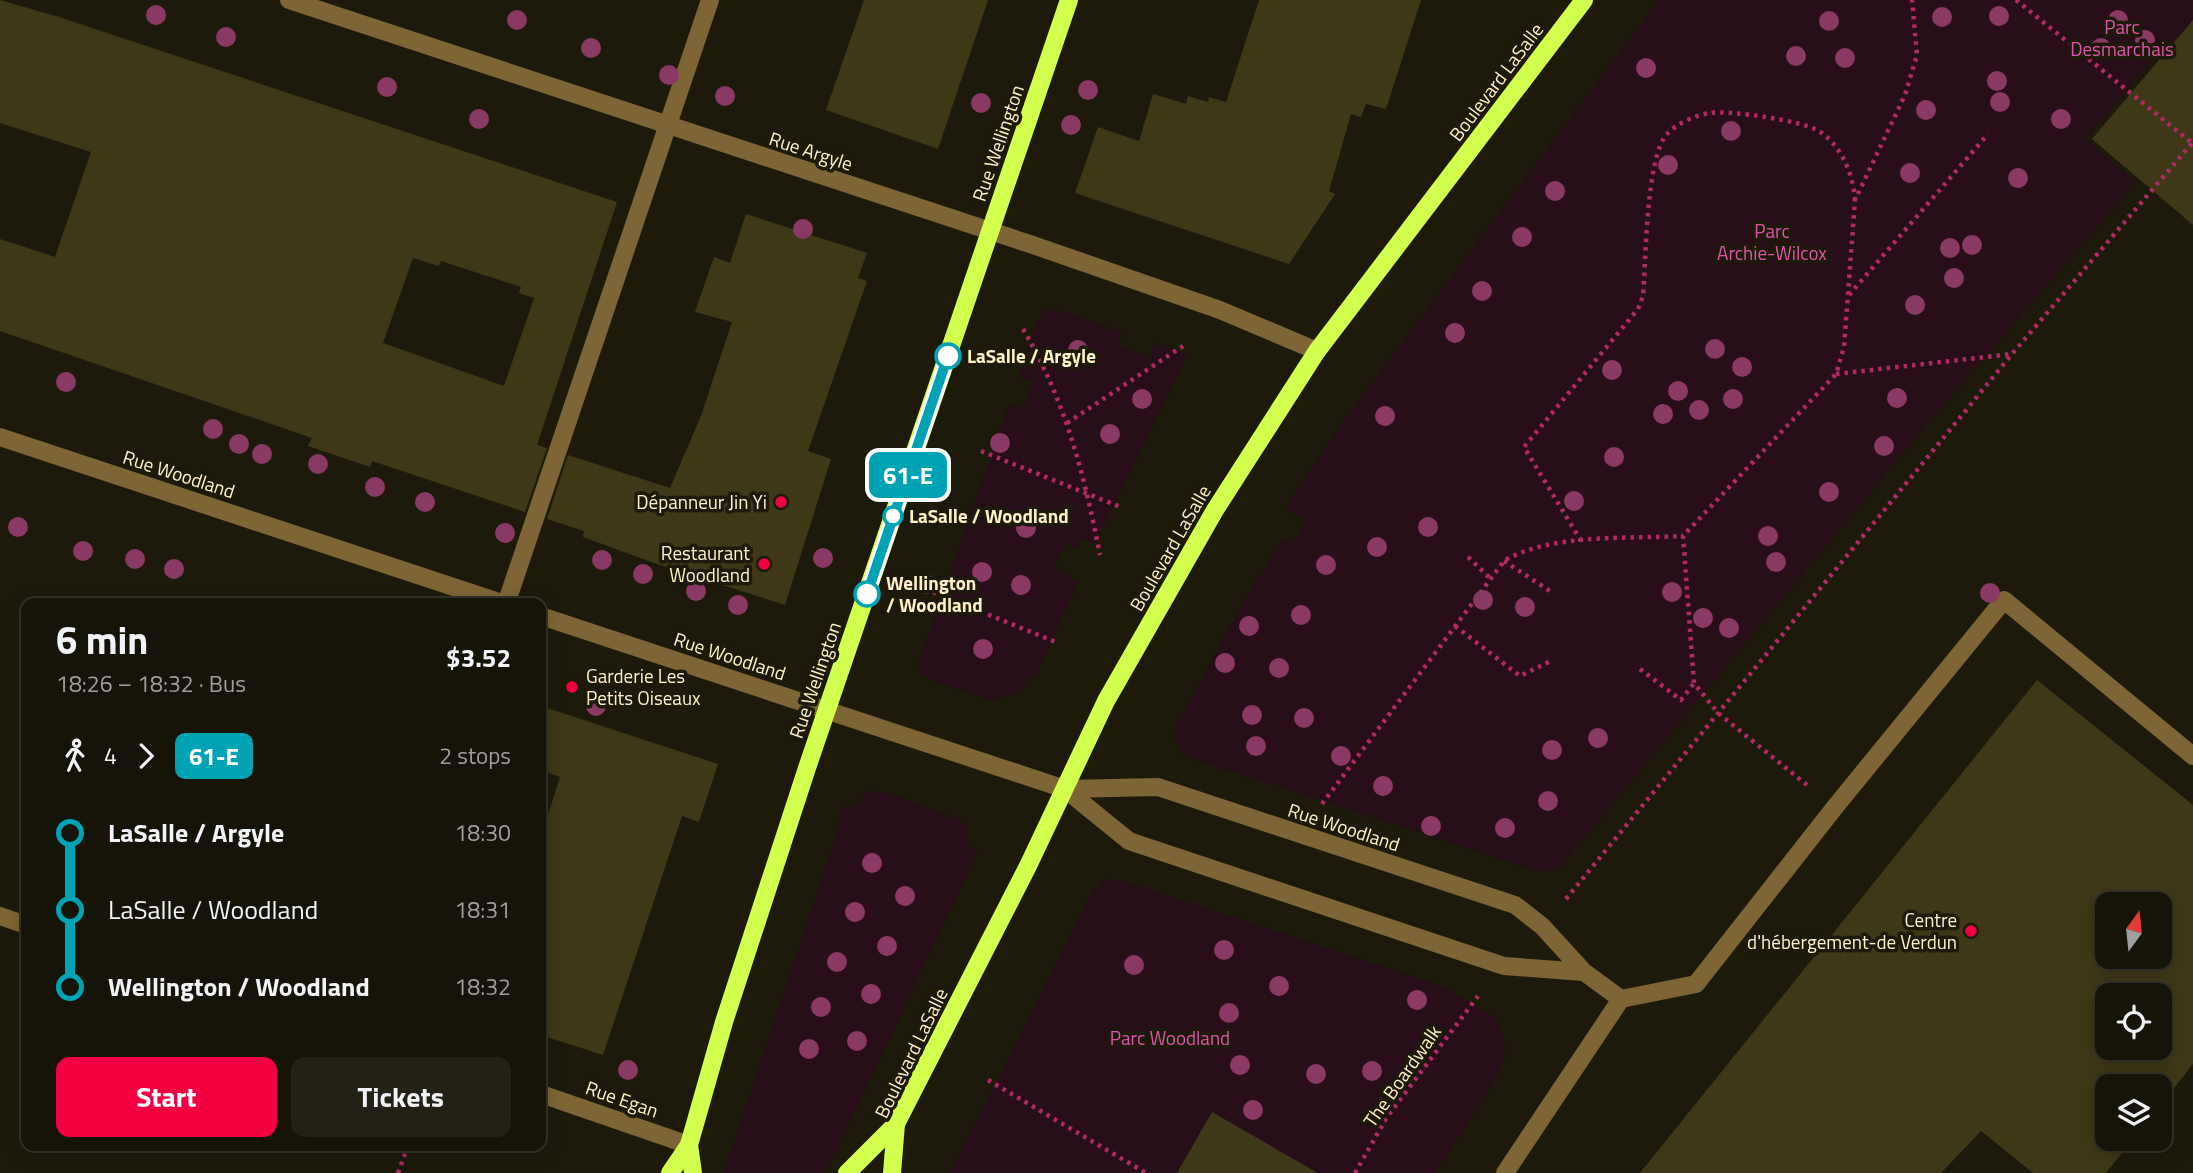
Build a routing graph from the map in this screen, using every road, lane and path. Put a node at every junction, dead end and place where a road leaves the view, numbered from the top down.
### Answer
1 (289, 0) edge
2 (710, 0) edge
3 (1069, 0) edge
4 (1584, 0) edge
5 (1912, 0) edge
6 (2016, 0) edge
7 (668, 126) junction
8 (1988, 134) dead end
9 (2192, 143) edge
10 (1855, 200) junction
11 (991, 231) junction
12 (1847, 297) junction
13 (1023, 329) dead end
14 (1183, 346) dead end
15 (1317, 351) junction
16 (2011, 354) junction
17 (1836, 374) junction
18 (1068, 422) junction
19 (0, 437) edge
20 (981, 451) dead end
21 (1088, 494) junction
22 (1123, 508) dead end
23 (1683, 537) junction
24 (1581, 541) junction
25 (1100, 555) dead end
26 (1468, 557) dead end
27 (1504, 561) junction
28 (1491, 579) junction
29 (933, 592) dead end
30 (1553, 593) dead end
31 (487, 598) edge
32 (507, 598) edge
33 (546, 617) edge
34 (1455, 626) junction
35 (1058, 643) dead end
36 (1551, 661) dead end
37 (1640, 669) dead end
38 (1694, 683) junction
39 (827, 710) junction
40 (1718, 713) junction
41 (2193, 756) edge
42 (1065, 789) junction
43 (1320, 807) dead end
44 (1835, 807) junction
45 (1570, 895) dead end
46 (0, 916) edge
47 (21, 923) edge
48 (1584, 972) junction
49 (1476, 998) dead end
50 (1621, 999) junction
51 (988, 1080) dead end
52 (546, 1096) edge
53 (896, 1124) junction
54 (689, 1144) junction
55 (406, 1151) edge
56 (398, 1173) edge
57 (670, 1173) edge
58 (693, 1173) edge
59 (847, 1173) edge
60 (891, 1173) edge
61 (1146, 1173) edge
62 (1355, 1173) edge
63 (1505, 1173) edge

1 - 7 street, Rue Argyle
2 - 7 street
3 - 11 main road, Rue Wellington
4 - 15 main road, Boulevard LaSalle
5 - 10 path
6 - 9 path
7 - 11 street, Rue Argyle
7 - 32 street
8 - 12 path
9 - 16 path
10 - 12 path
10 - 24 path
11 - 15 street, Rue Argyle
11 - 39 main road, Rue Wellington
12 - 17 path
13 - 18 path
14 - 18 path
15 - 42 main road, Boulevard LaSalle
16 - 17 path
16 - 40 path
17 - 23 path
18 - 21 path
19 - 31 street, Rue Woodland
20 - 21 path
21 - 22 path
21 - 25 path
23 - 24 path
23 - 38 path
24 - 27 path
26 - 28 path
27 - 28 path
27 - 30 path
28 - 34 path
29 - 35 path
33 - 39 street, Rue Woodland
34 - 36 path
34 - 43 path
37 - 38 path
38 - 40 path
39 - 42 street, Rue Woodland
39 - 54 main road, Rue Wellington
40 - 44 path
40 - 45 path
41 - 44 street
42 - 48 street, Rue Woodland
42 - 48 street, Rue Woodland
42 - 53 main road, Boulevard LaSalle
44 - 50 street
46 - 47 street
48 - 50 street, Rue Woodland
49 - 62 path, The Boardwalk
50 - 63 street
51 - 61 path
52 - 54 street, Rue Egan
53 - 59 main road
53 - 60 main road, Boulevard LaSalle
54 - 57 main road, Rue Wellington
54 - 58 main road
55 - 56 path

